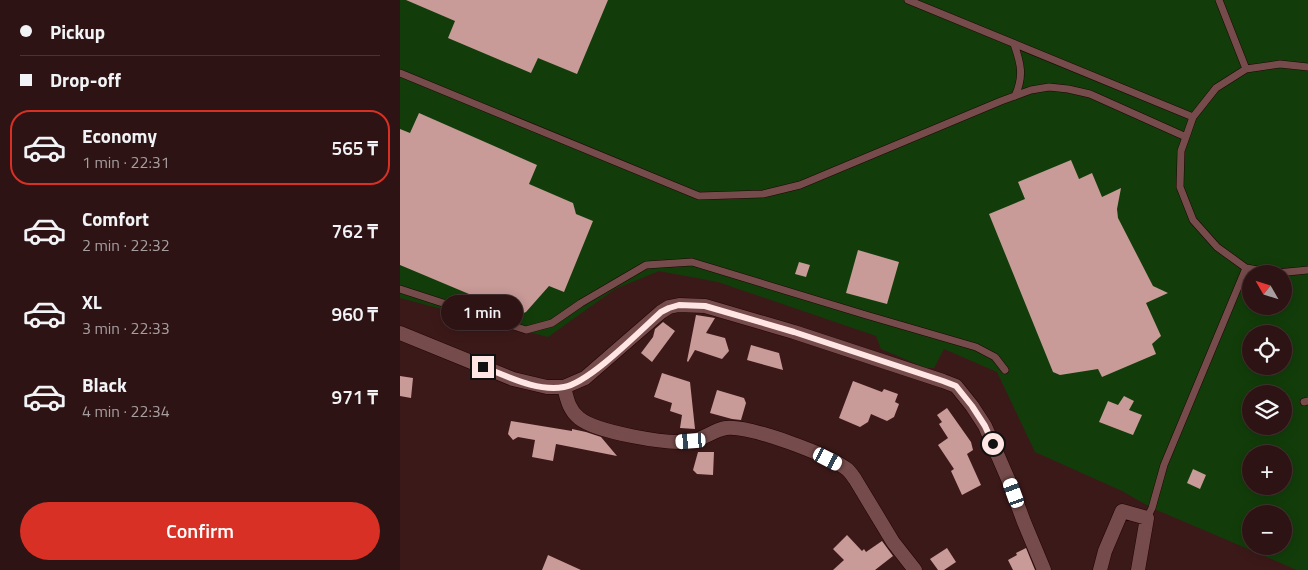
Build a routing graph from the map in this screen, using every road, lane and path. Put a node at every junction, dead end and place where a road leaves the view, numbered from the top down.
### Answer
1 (908, 0) edge
2 (1219, 0) edge
3 (1014, 44) junction
4 (1308, 67) edge
5 (1246, 69) junction
6 (400, 73) edge
7 (1015, 96) junction
8 (1193, 117) junction
9 (1186, 138) junction
10 (1242, 265) edge
11 (1308, 270) edge
12 (1292, 272) edge
13 (1242, 278) edge
14 (400, 289) edge
15 (400, 333) edge
16 (1005, 370) dead end
17 (564, 387) junction
18 (1147, 518) junction
19 (915, 570) edge
20 (1044, 570) edge
21 (1100, 570) edge
22 (1138, 570) edge

1 - 3 lane
2 - 5 lane
3 - 7 lane
3 - 8 lane
4 - 5 lane
5 - 8 lane
6 - 7 lane
7 - 9 lane
8 - 9 lane
9 - 10 lane
11 - 12 lane
13 - 18 lane
14 - 16 lane
15 - 17 street
17 - 19 street
17 - 20 street
18 - 21 street
18 - 22 street

